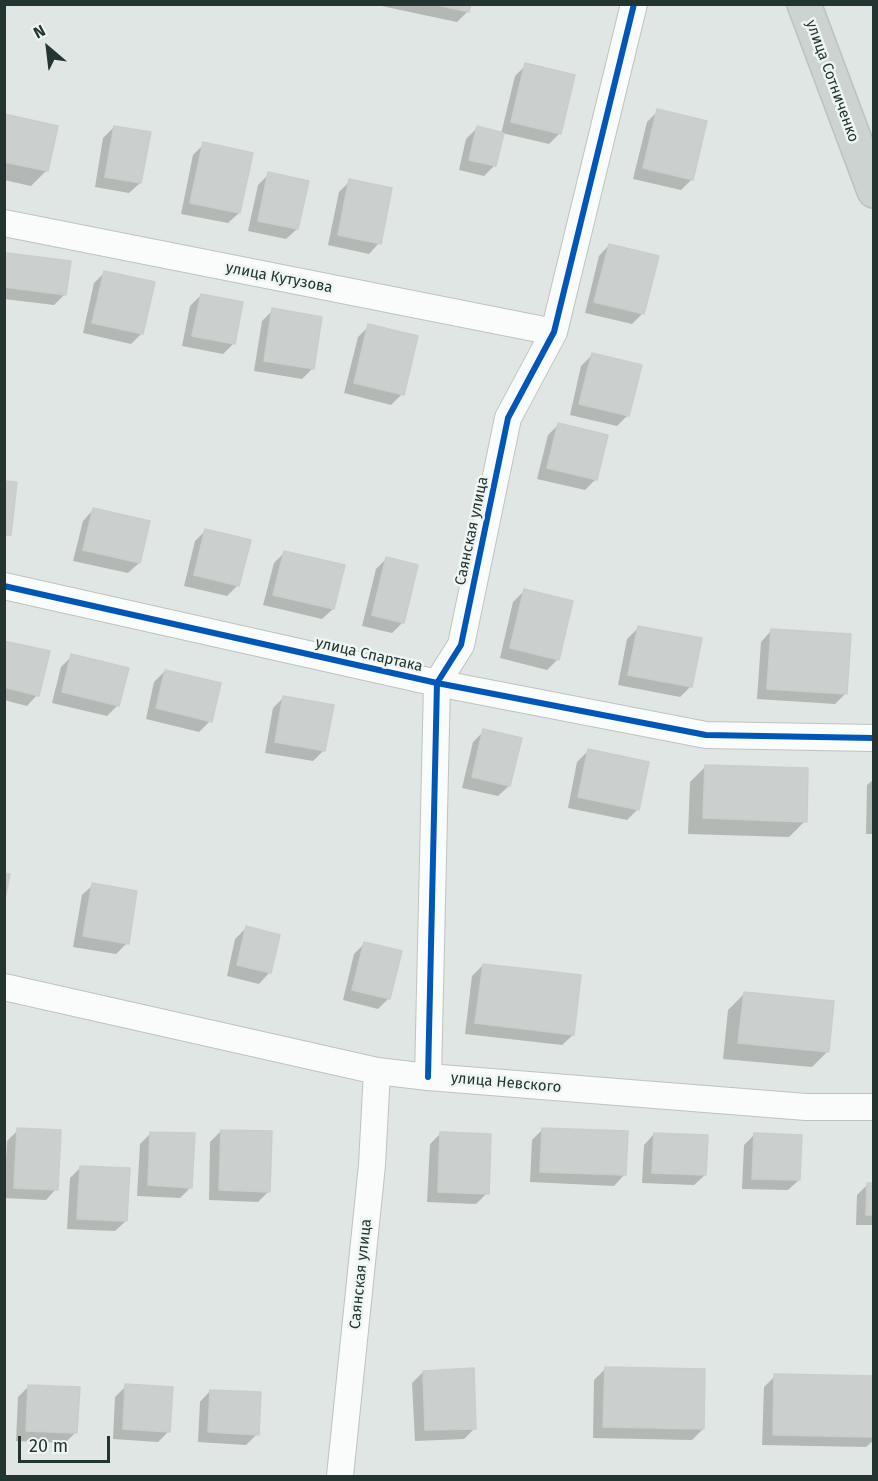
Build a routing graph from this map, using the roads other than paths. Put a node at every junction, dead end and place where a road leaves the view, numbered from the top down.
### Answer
1 (634, 4) edge
2 (804, 4) edge
3 (873, 191) edge
4 (4, 223) edge
5 (554, 332) junction
6 (4, 586) edge
7 (437, 682) junction
8 (873, 738) edge
9 (4, 987) edge
10 (377, 1071) junction
11 (428, 1077) junction
12 (873, 1107) edge
13 (340, 1476) edge

1 - 5 street, Саянская улица
2 - 3 main road, улица Сотниченко
4 - 5 street, улица Кутузова
5 - 7 street, Саянская улица
6 - 7 street, улица Спартака
7 - 8 street, улица Спартака
7 - 11 street
9 - 10 street, улица Невского
10 - 11 street, улица Невского
10 - 13 street, Саянская улица
11 - 12 street, улица Невского

